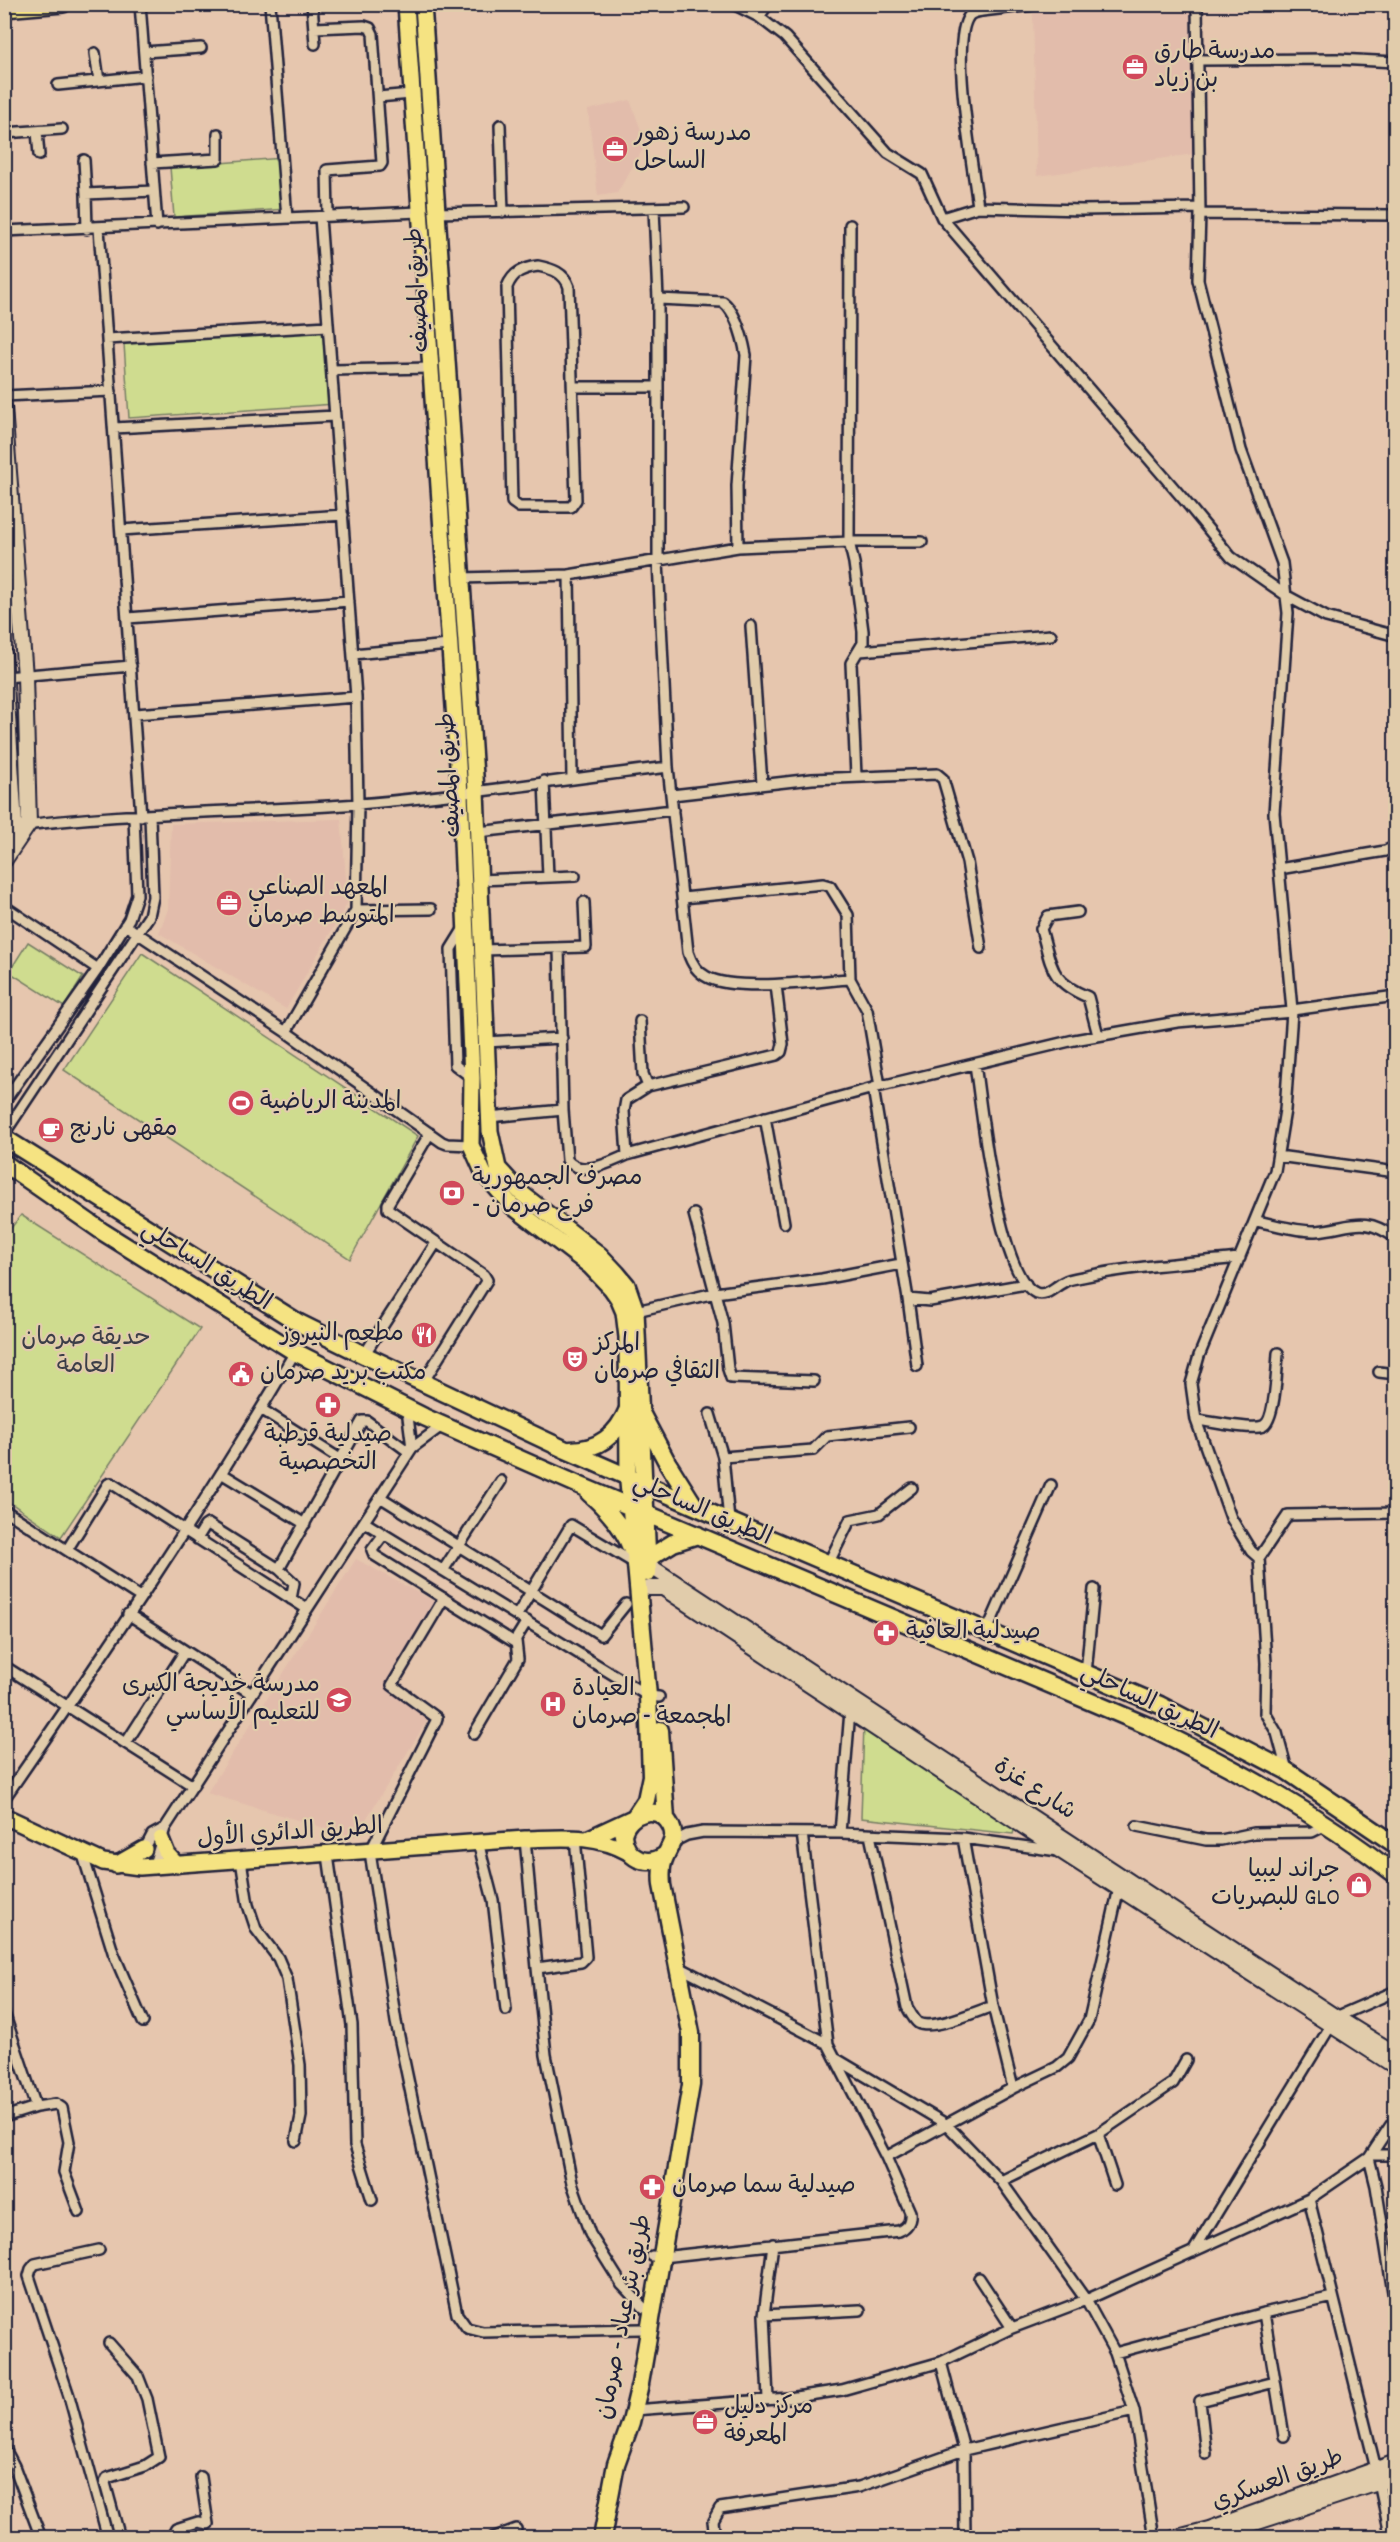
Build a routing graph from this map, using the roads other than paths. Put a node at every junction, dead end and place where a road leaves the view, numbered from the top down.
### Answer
1 (63, 4) edge
2 (140, 4) edge
3 (270, 4) edge
4 (312, 4) edge
5 (406, 4) edge
6 (423, 4) edge
7 (734, 4) edge
8 (768, 4) edge
9 (1042, 4) edge
10 (1197, 4) edge
11 (4, 9) edge
12 (759, 17) junction
13 (314, 28) junction
14 (315, 44) dead end
15 (201, 48) dead end
16 (144, 52) junction
17 (95, 53) dead end
18 (1198, 60) junction
19 (1395, 62) edge
20 (146, 76) junction
21 (99, 81) junction
22 (58, 85) dead end
23 (411, 94) junction
24 (378, 97) junction
25 (500, 125) dead end
26 (62, 129) dead end
27 (37, 131) junction
28 (4, 134) edge
29 (218, 134) dead end
30 (39, 155) dead end
31 (84, 160) dead end
32 (152, 164) junction
33 (154, 191) junction
34 (86, 194) junction
35 (684, 207) dead end
36 (978, 207) junction
37 (654, 208) junction
38 (1199, 211) junction
39 (420, 212) junction
40 (503, 212) junction
41 (437, 213) junction
42 (1395, 215) edge
43 (324, 216) junction
44 (287, 218) junction
45 (942, 218) junction
46 (157, 225) junction
47 (849, 225) dead end
48 (99, 228) junction
49 (87, 229) junction
50 (4, 231) edge
51 (658, 299) junction
52 (328, 326) junction
53 (107, 339) junction
54 (431, 368) junction
55 (332, 370) junction
56 (574, 387) junction
57 (658, 387) junction
58 (111, 392) junction
59 (4, 396) edge
60 (4, 408) edge
61 (335, 416) junction
62 (114, 428) junction
63 (343, 515) junction
64 (121, 530) junction
65 (849, 542) junction
66 (922, 542) dead end
67 (738, 547) junction
68 (658, 561) junction
69 (569, 575) junction
70 (461, 578) junction
71 (1287, 596) junction
72 (349, 601) junction
73 (128, 618) junction
74 (751, 626) dead end
75 (1051, 635) dead end
76 (1395, 636) edge
77 (449, 645) junction
78 (860, 651) junction
79 (4, 653) edge
80 (353, 654) junction
81 (131, 666) junction
82 (25, 676) junction
83 (6, 677) edge
84 (356, 697) junction
85 (135, 714) junction
86 (668, 767) junction
87 (856, 776) junction
88 (572, 778) junction
89 (544, 781) junction
90 (762, 784) junction
91 (468, 792) junction
92 (672, 795) junction
93 (358, 804) junction
94 (673, 810) junction
95 (142, 816) junction
96 (29, 824) junction
97 (546, 824) junction
98 (10, 827) edge
99 (478, 832) junction
100 (4, 842) edge
101 (1395, 846) edge
102 (4, 861) edge
103 (1279, 869) junction
104 (575, 876) dead end
105 (548, 877) junction
106 (479, 880) junction
107 (682, 898) junction
108 (584, 902) dead end
109 (4, 906) edge
110 (431, 909) dead end
111 (356, 910) junction
112 (1078, 912) dead end
113 (125, 925) junction
114 (138, 934) junction
115 (559, 948) junction
116 (981, 948) dead end
117 (482, 950) junction
118 (98, 969) junction
119 (850, 979) junction
120 (776, 985) junction
121 (1395, 996) edge
122 (1292, 1011) junction
123 (640, 1021) dead end
124 (286, 1032) junction
125 (1098, 1035) junction
126 (562, 1038) junction
127 (486, 1042) junction
128 (975, 1064) junction
129 (648, 1086) junction
130 (876, 1087) junction
131 (4, 1102) edge
132 (563, 1110) junction
133 (489, 1117) junction
134 (765, 1117) junction
135 (430, 1132) junction
136 (4, 1136) edge
137 (471, 1146) junction
138 (627, 1155) junction
139 (1278, 1156) junction
140 (4, 1163) edge
141 (1395, 1172) edge
142 (694, 1214) dead end
143 (1256, 1221) junction
144 (784, 1223) dead end
145 (1395, 1238) edge
146 (436, 1243) junction
147 (1240, 1258) junction
148 (901, 1264) junction
149 (1026, 1284) junction
150 (715, 1293) junction
151 (908, 1299) junction
152 (636, 1311) junction
153 (295, 1352) junction
154 (1278, 1353) dead end
155 (363, 1355) junction
156 (917, 1366) dead end
157 (1379, 1372) dead end
158 (1395, 1374) edge
159 (814, 1381) dead end
160 (422, 1384) junction
161 (407, 1408) junction
162 (261, 1409) junction
163 (634, 1411) junction
164 (710, 1414) dead end
165 (1196, 1420) junction
166 (443, 1425) junction
167 (909, 1427) dead end
168 (411, 1450) junction
169 (566, 1450) junction
170 (723, 1457) junction
171 (340, 1459) junction
172 (221, 1473) junction
173 (636, 1480) junction
174 (501, 1481) dead end
175 (1051, 1485) dead end
176 (581, 1486) junction
177 (912, 1488) dead end
178 (380, 1497) junction
179 (695, 1505) junction
180 (637, 1509) junction
181 (4, 1510) edge
182 (1395, 1513) edge
183 (729, 1521) junction
184 (364, 1522) junction
185 (305, 1524) junction
186 (183, 1530) junction
187 (384, 1534) junction
188 (698, 1535) junction
189 (197, 1539) junction
190 (459, 1545) junction
191 (67, 1550) junction
192 (1259, 1558) junction
193 (644, 1563) junction
194 (828, 1564) junction
195 (279, 1569) junction
196 (444, 1569) junction
197 (649, 1588) junction
198 (1094, 1589) dead end
199 (531, 1591) junction
200 (140, 1597) junction
201 (444, 1598) junction
202 (291, 1599) junction
203 (626, 1604) dead end
204 (307, 1609) junction
205 (128, 1614) junction
206 (517, 1615) junction
207 (527, 1621) junction
208 (987, 1631) junction
209 (516, 1641) junction
210 (185, 1651) junction
211 (4, 1666) edge
212 (1086, 1673) junction
213 (252, 1694) junction
214 (653, 1696) junction
215 (69, 1706) junction
216 (849, 1711) junction
217 (474, 1734) dead end
218 (126, 1743) junction
219 (1287, 1771) junction
220 (193, 1786) junction
221 (4, 1800) edge
222 (4, 1816) edge
223 (633, 1817) junction
224 (667, 1821) junction
225 (1326, 1825) junction
226 (1137, 1826) dead end
227 (703, 1832) junction
228 (802, 1833) junction
229 (840, 1833) junction
230 (163, 1834) junction
231 (870, 1835) junction
232 (582, 1838) junction
233 (963, 1838) junction
234 (525, 1839) junction
235 (1391, 1841) edge
236 (478, 1842) junction
237 (1077, 1845) junction
238 (669, 1848) junction
239 (144, 1849) junction
240 (82, 1852) junction
241 (370, 1852) junction
242 (1062, 1852) junction
243 (328, 1855) junction
244 (635, 1856) junction
245 (1372, 1857) junction
246 (241, 1860) junction
247 (116, 1865) junction
248 (177, 1865) junction
249 (146, 1868) junction
250 (1395, 1875) edge
251 (1119, 1888) junction
252 (677, 1966) junction
253 (537, 1968) junction
254 (1395, 1991) edge
255 (993, 2006) junction
256 (506, 2010) dead end
257 (4, 2013) edge
258 (143, 2022) dead end
259 (1333, 2022) junction
260 (828, 2044) junction
261 (1395, 2054) edge
262 (835, 2058) junction
263 (1186, 2060) dead end
264 (1395, 2067) edge
265 (1013, 2088) junction
266 (36, 2107) junction
267 (4, 2117) edge
268 (1395, 2117) edge
269 (946, 2124) junction
270 (1098, 2134) junction
271 (296, 2141) dead end
272 (1395, 2155) edge
273 (886, 2157) junction
274 (1370, 2157) junction
275 (1001, 2181) junction
276 (1115, 2185) dead end
277 (1308, 2199) junction
278 (372, 2200) dead end
279 (79, 2212) dead end
280 (773, 2244) junction
281 (99, 2250) dead end
282 (1193, 2252) junction
283 (657, 2256) junction
284 (979, 2278) dead end
285 (1333, 2297) junction
286 (1086, 2300) junction
287 (644, 2308) junction
288 (860, 2310) dead end
289 (1395, 2311) edge
290 (1264, 2313) junction
291 (764, 2315) junction
292 (1012, 2328) junction
293 (641, 2329) junction
294 (109, 2343) dead end
295 (1115, 2353) junction
296 (940, 2362) junction
297 (1275, 2382) junction
298 (768, 2399) junction
299 (634, 2410) junction
300 (1134, 2411) junction
301 (1284, 2436) dead end
302 (4, 2446) edge
303 (964, 2450) junction
304 (1206, 2454) dead end
305 (1395, 2462) edge
306 (1376, 2469) junction
307 (201, 2477) dead end
308 (1395, 2477) edge
309 (1380, 2484) junction
310 (516, 2529) dead end
311 (41, 2538) edge
312 (108, 2538) edge
313 (120, 2538) edge
314 (171, 2538) edge
315 (492, 2538) edge
316 (592, 2538) edge
317 (602, 2538) edge
318 (715, 2538) edge
319 (965, 2538) edge
320 (1154, 2538) edge
321 (1174, 2538) edge
322 (1211, 2538) edge
323 (1391, 2538) edge

1 - 11 main road
2 - 16 street
3 - 44 street
4 - 13 street
5 - 23 main road, طريق المصيف
6 - 41 main road, طريق المصيف
7 - 12 street
8 - 12 street
9 - 36 street
10 - 18 street
12 - 45 street
13 - 14 street
13 - 24 street
15 - 16 street
16 - 20 street
17 - 21 street
18 - 19 street
18 - 38 street
20 - 21 street
20 - 32 street
21 - 22 street
23 - 24 street
23 - 39 main road, طريق المصيف
24 - 43 street
25 - 40 street
26 - 27 street
27 - 28 street
27 - 30 street
29 - 32 street
31 - 34 street
32 - 33 street
33 - 34 street
33 - 46 street
34 - 49 street
35 - 37 street
36 - 38 street
36 - 45 street
37 - 40 street
37 - 51 street
38 - 42 street
38 - 71 street
39 - 43 street
39 - 54 main road, طريق المصيف
40 - 41 street
41 - 70 main road, طريق المصيف
43 - 44 street
43 - 52 street
44 - 46 street
45 - 71 street
46 - 48 street
47 - 65 street
48 - 49 street
48 - 53 street
49 - 50 street
51 - 57 street
51 - 67 street
52 - 53 street
52 - 55 street
53 - 58 street
54 - 55 street
54 - 77 main road, طريق المصيف
55 - 61 street
56 - 56 street
56 - 57 street
57 - 68 street
58 - 59 street
58 - 62 street
60 - 82 street
61 - 62 street
61 - 63 street
62 - 64 street
63 - 64 street
63 - 72 street
64 - 73 street
65 - 66 street
65 - 67 street
65 - 78 street
67 - 68 street
68 - 69 street
68 - 86 street
69 - 70 street
69 - 88 street
70 - 91 main road, طريق المصيف
71 - 76 street
71 - 103 street
72 - 73 street
72 - 80 street
73 - 81 street
74 - 90 street
75 - 78 street
77 - 80 street
77 - 91 main road, طريق المصيف
78 - 87 street
79 - 83 street
80 - 84 street
81 - 82 street
81 - 85 street
82 - 83 street
82 - 96 street
83 - 98 street
84 - 85 street
84 - 93 street
85 - 95 street
86 - 88 street
86 - 92 street
87 - 90 street
87 - 116 street
88 - 89 street
89 - 91 street
89 - 97 street
90 - 92 street
91 - 93 street
91 - 99 main road, طريق المصيف
91 - 137 main road, طريق المصيف
92 - 94 street
93 - 95 street
93 - 111 street
94 - 97 street
94 - 107 street
95 - 96 street
95 - 113 street
95 - 114 street
96 - 98 street
96 - 102 street
97 - 99 street
97 - 105 street
98 - 100 street
99 - 106 main road, طريق المصيف
101 - 103 street
103 - 122 street
104 - 105 street
105 - 106 street
106 - 117 main road, طريق المصيف
107 - 119 street
107 - 120 street
108 - 115 street
109 - 118 street
110 - 111 street
111 - 124 street
112 - 125 street
113 - 114 street
113 - 118 street
114 - 124 street
114 - 136 street
115 - 117 street
115 - 126 street
117 - 127 main road, طريق المصيف
118 - 131 street
119 - 120 street
119 - 130 street
120 - 129 street
121 - 122 street
122 - 125 street
122 - 139 street
123 - 129 street
124 - 135 street
125 - 128 street
126 - 127 street
126 - 132 street
127 - 133 main road, طريق المصيف
128 - 130 street
128 - 149 street
129 - 138 street
130 - 134 street
130 - 148 street
132 - 133 street
132 - 138 street
133 - 152 main road, طريق المصيف
134 - 138 street
134 - 144 street
135 - 137 street
135 - 146 street
136 - 155 highway, الطريق الساحلي
137 - 163 main road, طريق المصيف
139 - 141 street
139 - 143 street
140 - 153 highway, الطريق الساحلي
142 - 150 street
143 - 145 street
143 - 147 street
146 - 155 street
146 - 160 street
147 - 149 street
147 - 165 street
148 - 150 street
148 - 151 street
149 - 151 street
150 - 152 street
150 - 159 street
151 - 156 street
152 - 163 main road, طريق المصيف
153 - 161 highway, الطريق الساحلي
153 - 162 street
154 - 165 street
155 - 160 highway, الطريق الساحلي
157 - 158 street
160 - 169 highway, الطريق الساحلي
161 - 166 highway, الطريق الساحلي
161 - 168 street
162 - 171 street
162 - 172 street
163 - 169 highway
163 - 173 main road, طريق المصيف
163 - 179 highway
164 - 170 street
165 - 192 street
166 - 168 street
166 - 176 highway, الطريق الساحلي
167 - 170 street
168 - 171 street
168 - 178 street
169 - 173 highway, الطريق الساحلي
170 - 183 street
171 - 185 street
172 - 185 street
172 - 186 street
173 - 179 highway, الطريق الساحلي
173 - 180 highway
174 - 190 street
175 - 208 street
176 - 180 highway, الطريق الساحلي
176 - 193 highway
177 - 194 street
178 - 184 street
178 - 190 street
179 - 183 highway, الطريق الساحلي
180 - 188 highway, الطريق الساحلي
180 - 193 highway
181 - 191 street
182 - 192 street
183 - 194 highway, الطريق الساحلي
184 - 187 street
184 - 204 street
185 - 195 street
186 - 189 street
186 - 191 street
186 - 200 street
187 - 196 street
187 - 201 street
188 - 193 highway
188 - 225 highway, الطريق الساحلي
189 - 195 street
189 - 202 street
190 - 196 street
190 - 199 street
191 - 200 street
192 - 219 street
193 - 197 highway
193 - 199 street
193 - 214 highway
193 - 237 street, شارع غزة
194 - 208 highway, الطريق الساحلي
195 - 202 street
196 - 206 street
197 - 214 highway
197 - 216 street, شارع غزة
198 - 212 street
199 - 203 street
199 - 206 street
200 - 205 street
201 - 209 street
201 - 241 street
202 - 204 street
204 - 213 street
205 - 210 street
205 - 215 street
206 - 207 street
207 - 209 street
207 - 214 street
208 - 212 highway, الطريق الساحلي
209 - 217 street
210 - 213 street
210 - 218 street
211 - 215 street
212 - 219 highway, الطريق الساحلي
213 - 220 street
214 - 223 highway
214 - 224 highway
215 - 218 street
215 - 221 street
216 - 229 street
216 - 242 street, شارع غزة
218 - 220 street
219 - 235 highway, الطريق الساحلي
220 - 230 street
222 - 240 main road, الطريق الدائري الأول
223 - 224 highway
223 - 232 main road
223 - 244 highway
224 - 227 street
224 - 238 highway
225 - 226 street
225 - 245 highway, الطريق الساحلي
227 - 228 street
227 - 238 street
228 - 229 street
228 - 260 street
229 - 231 street
230 - 239 street
230 - 248 main road
230 - 249 street
231 - 233 street
231 - 255 street
232 - 234 main road, الطريق الدائري الأول
232 - 244 main road
232 - 253 street
233 - 242 street
233 - 255 street
234 - 236 main road, الطريق الدائري الأول
234 - 253 street
235 - 245 highway
236 - 241 main road, الطريق الدائري الأول
236 - 256 street
237 - 242 street
237 - 259 street, شارع غزة
238 - 244 highway
238 - 252 highway, طريق بئر عياد - صرمان
239 - 247 main road
239 - 249 street
240 - 247 main road, الطريق الدائري الأول
240 - 258 street
241 - 243 main road, الطريق الدائري الأول
241 - 293 street
242 - 251 street, شارع غزة
243 - 246 main road, الطريق الدائري الأول
243 - 278 street
244 - 283 highway, طريق بئر عياد - صرمان
245 - 250 highway, الطريق الساحلي
246 - 248 main road, الطريق الدائري الأول
246 - 271 street
247 - 249 main road, الطريق الدائري الأول
248 - 249 main road, الطريق الدائري الأول
251 - 259 street, شارع غزة
251 - 265 street
252 - 260 street
252 - 283 highway, طريق بئر عياد - صرمان
253 - 287 street
254 - 259 street
255 - 265 street
257 - 266 street
259 - 261 street, شارع غزة
259 - 264 street, شارع غزة
259 - 282 street
260 - 262 street
262 - 269 street
262 - 273 street
263 - 270 street
265 - 269 street
266 - 267 street
266 - 279 street
268 - 274 street
269 - 273 street
269 - 275 street
270 - 275 street
270 - 276 street
272 - 274 street
273 - 280 street
274 - 277 street
274 - 289 street
275 - 286 street
277 - 282 street
277 - 285 street
280 - 283 street
280 - 291 street
281 - 312 street
282 - 286 street
283 - 287 highway, طريق بئر عياد - صرمان
283 - 299 highway, طريق بئر عياد - صرمان
284 - 292 street
285 - 290 street
285 - 306 street
286 - 292 street
286 - 295 street
287 - 293 highway, طريق بئر عياد - صرمان
288 - 291 street
290 - 295 street
290 - 297 street
291 - 298 street
292 - 296 street
293 - 316 highway, طريق بئر عياد - صرمان
294 - 313 street
295 - 300 street
296 - 298 street
296 - 303 street
297 - 301 street
297 - 304 street
298 - 299 street
299 - 317 highway, طريق بئر عياد - صرمان
300 - 303 street
300 - 320 street
302 - 311 street
303 - 318 street
303 - 319 street
305 - 306 street, طريق العسكري
306 - 309 street
306 - 321 street, طريق العسكري
307 - 314 street
308 - 309 street, طريق العسكري
309 - 322 street, طريق العسكري
309 - 323 street
310 - 315 street

